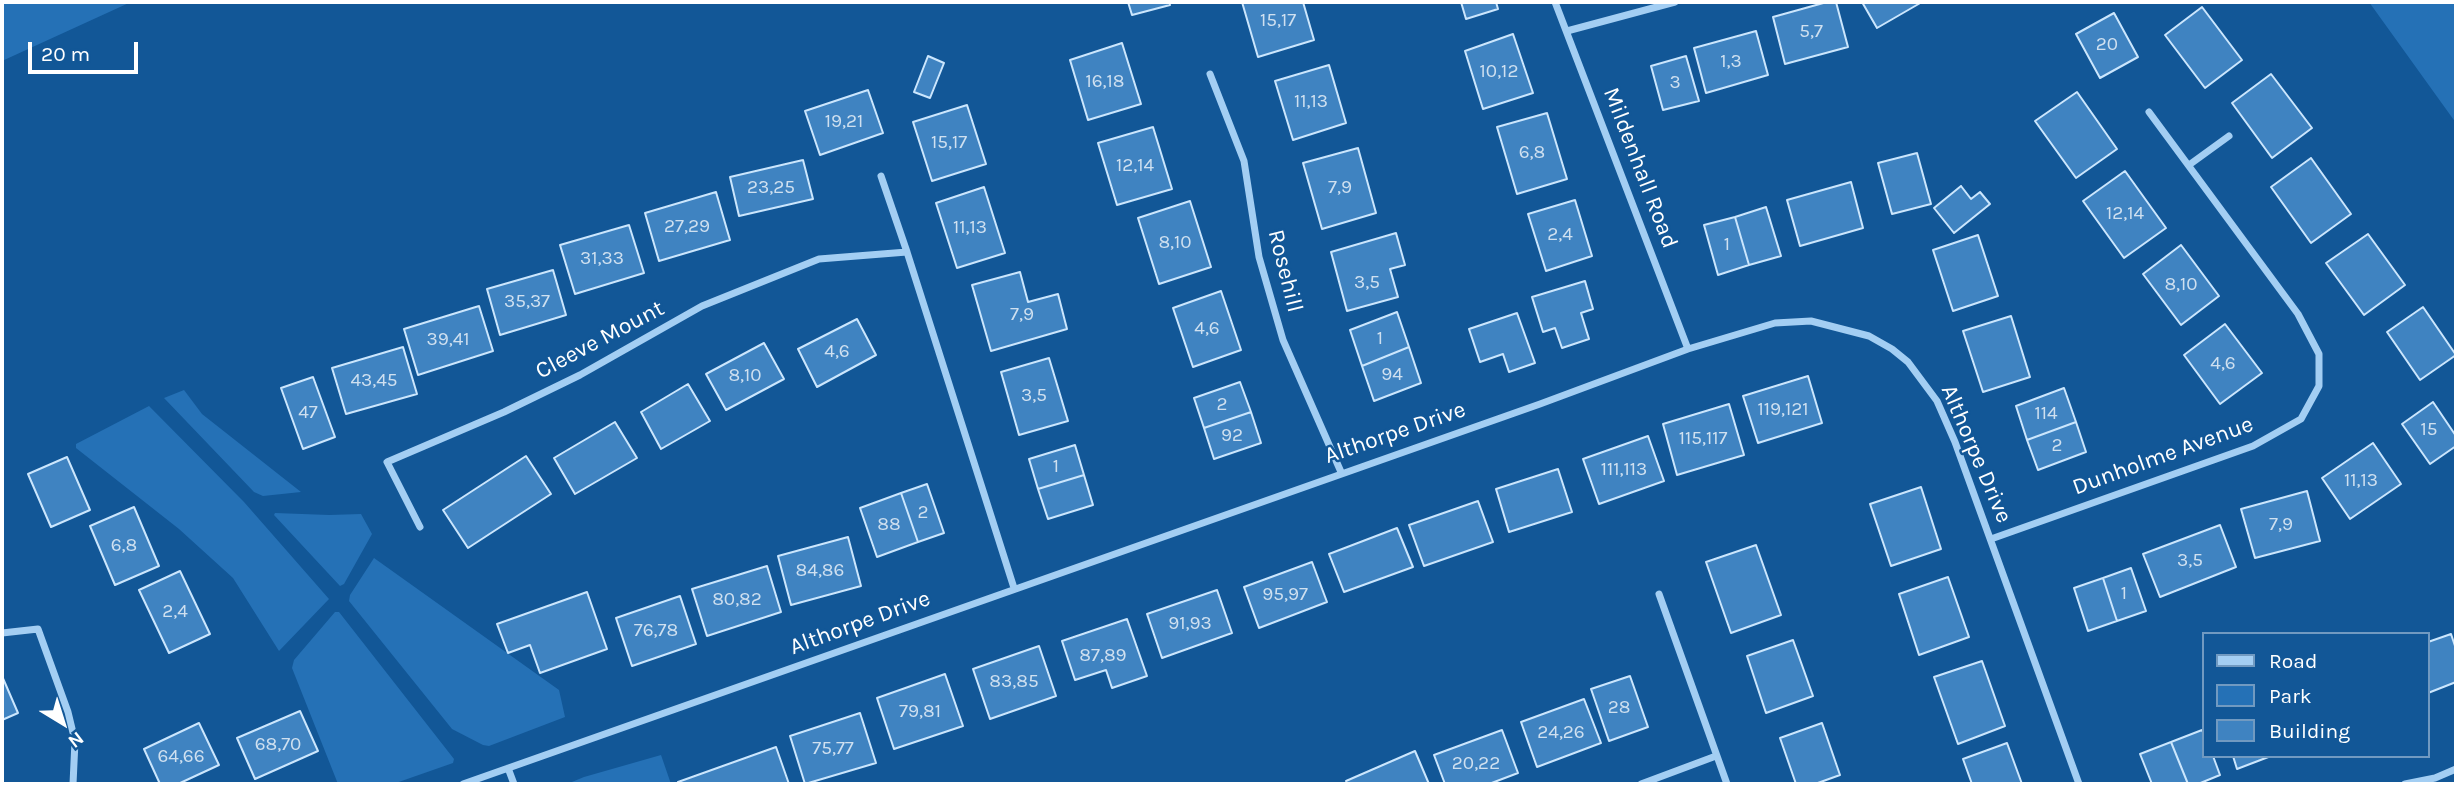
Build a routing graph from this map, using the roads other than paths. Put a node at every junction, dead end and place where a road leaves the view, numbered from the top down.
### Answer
1 (1555, 2) edge
2 (1675, 2) edge
3 (1567, 31) junction
4 (1210, 74) dead end
5 (2148, 112) dead end
6 (2229, 136) dead end
7 (2189, 165) junction
8 (881, 176) dead end
9 (907, 252) junction
10 (1688, 349) junction
11 (1341, 472) junction
12 (420, 527) dead end
13 (1991, 539) junction
14 (1014, 588) junction
15 (1659, 594) dead end
16 (2, 633) edge
17 (1716, 756) junction
18 (508, 768) junction
19 (2456, 769) edge
20 (73, 784) edge
21 (463, 784) edge
22 (514, 784) edge
23 (1641, 784) edge
24 (1727, 784) edge
25 (2079, 784) edge
26 (2405, 784) edge

1 - 3 street, Mildenhall Road
2 - 3 street
3 - 10 street, Mildenhall Road
4 - 11 street, Rosehill
5 - 7 street, Dunholme Avenue
6 - 7 street
7 - 13 street, Dunholme Avenue
8 - 9 street
9 - 12 street, Cleeve Mount
9 - 14 street
10 - 11 street, Althorpe Drive
10 - 13 street, Althorpe Drive
11 - 14 street, Althorpe Drive
13 - 25 street, Althorpe Drive
14 - 18 street, Althorpe Drive
15 - 17 street
16 - 20 street
17 - 23 street
17 - 24 street
18 - 21 street, Althorpe Drive
18 - 22 street
19 - 26 street

